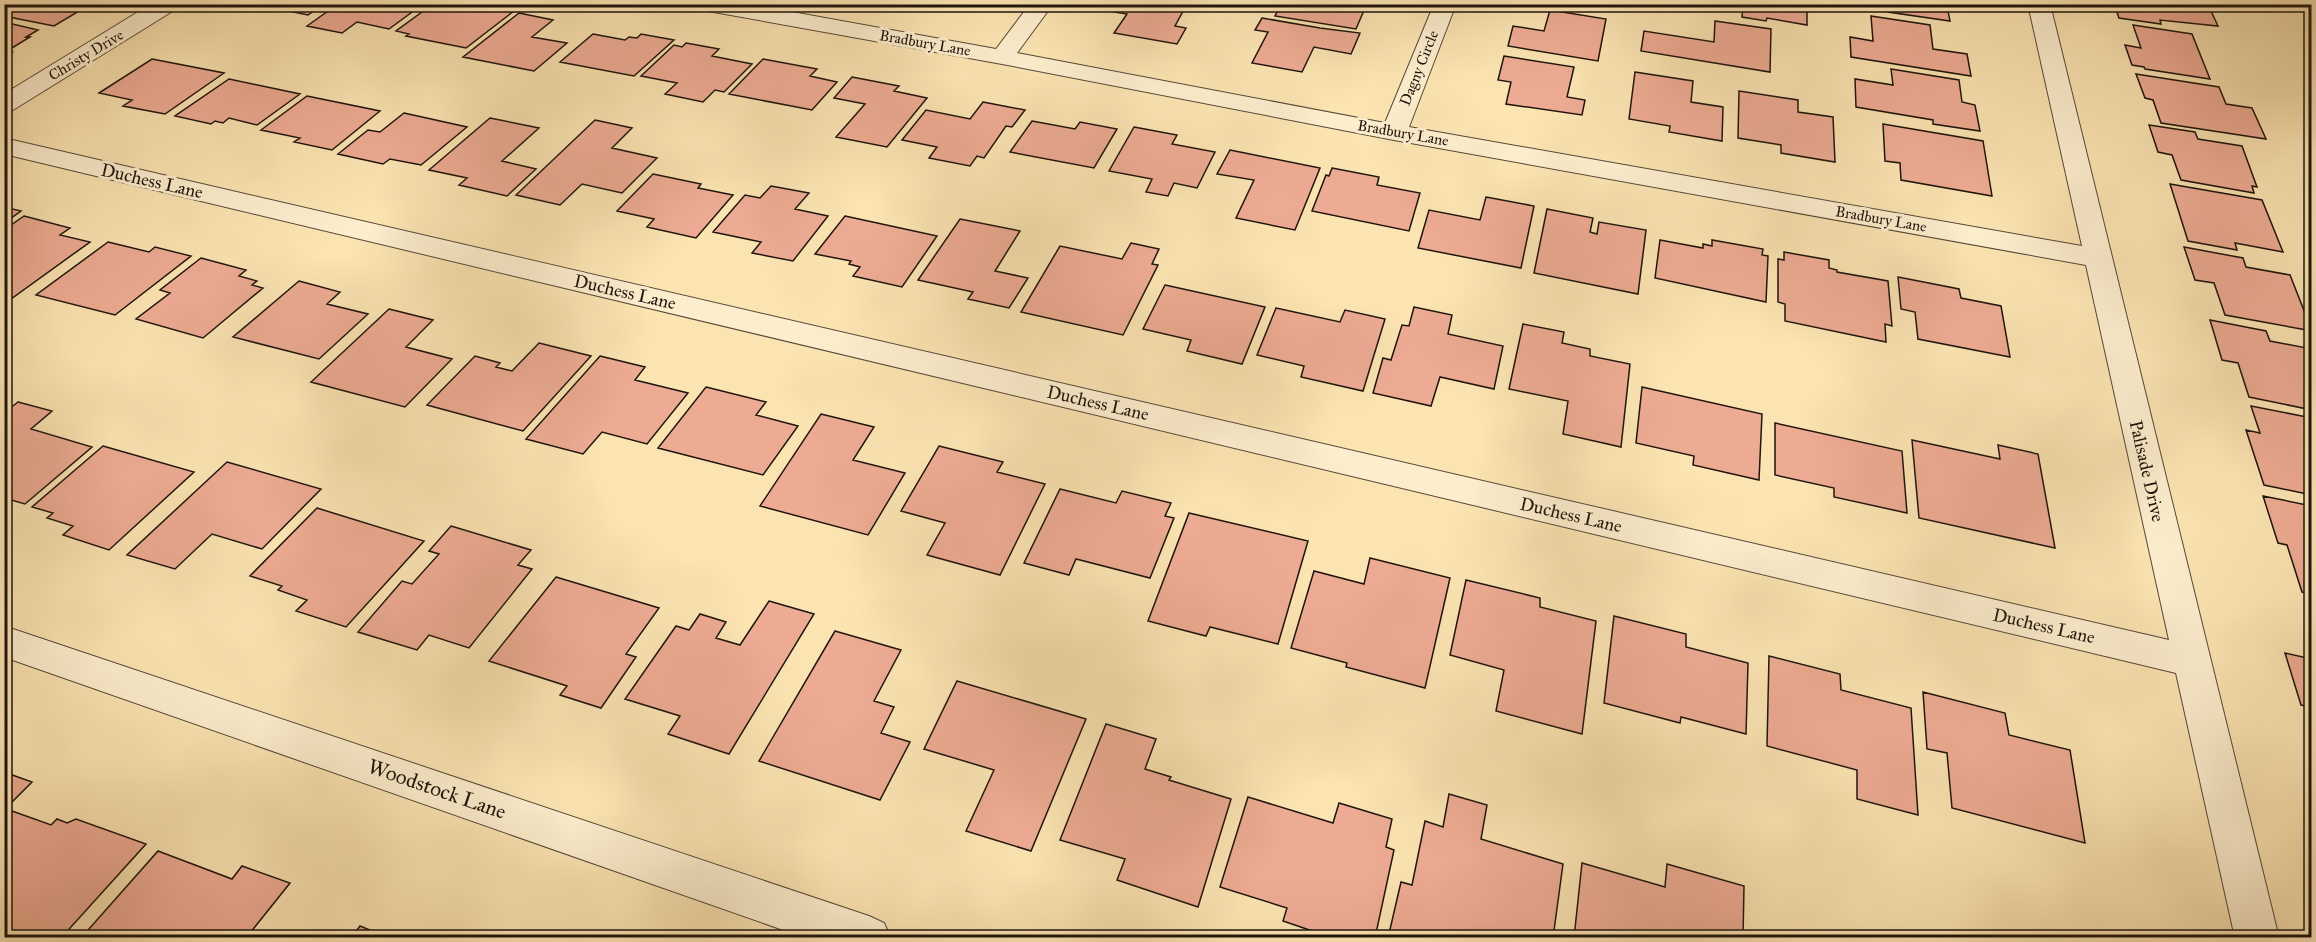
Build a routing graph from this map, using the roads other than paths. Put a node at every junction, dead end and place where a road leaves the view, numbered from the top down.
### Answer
1 (168, 4) edge
2 (708, 4) edge
3 (1042, 4) edge
4 (1445, 4) edge
5 (2039, 4) edge
6 (1002, 57) junction
7 (4, 105) edge
8 (1394, 132) junction
9 (4, 146) edge
10 (2098, 258) junction
11 (4, 642) edge
12 (2192, 661) junction
13 (869, 938) edge
14 (2257, 938) edge

1 - 7 street, Christy Drive
2 - 6 street, Bradbury Lane
3 - 6 street
4 - 8 street, Dagny Circle
5 - 10 street, Palisade Drive
6 - 8 street, Bradbury Lane
8 - 10 street, Bradbury Lane
9 - 12 street, Duchess Lane
10 - 12 street, Palisade Drive
11 - 13 street, Woodstock Lane
12 - 14 street, Palisade Drive

